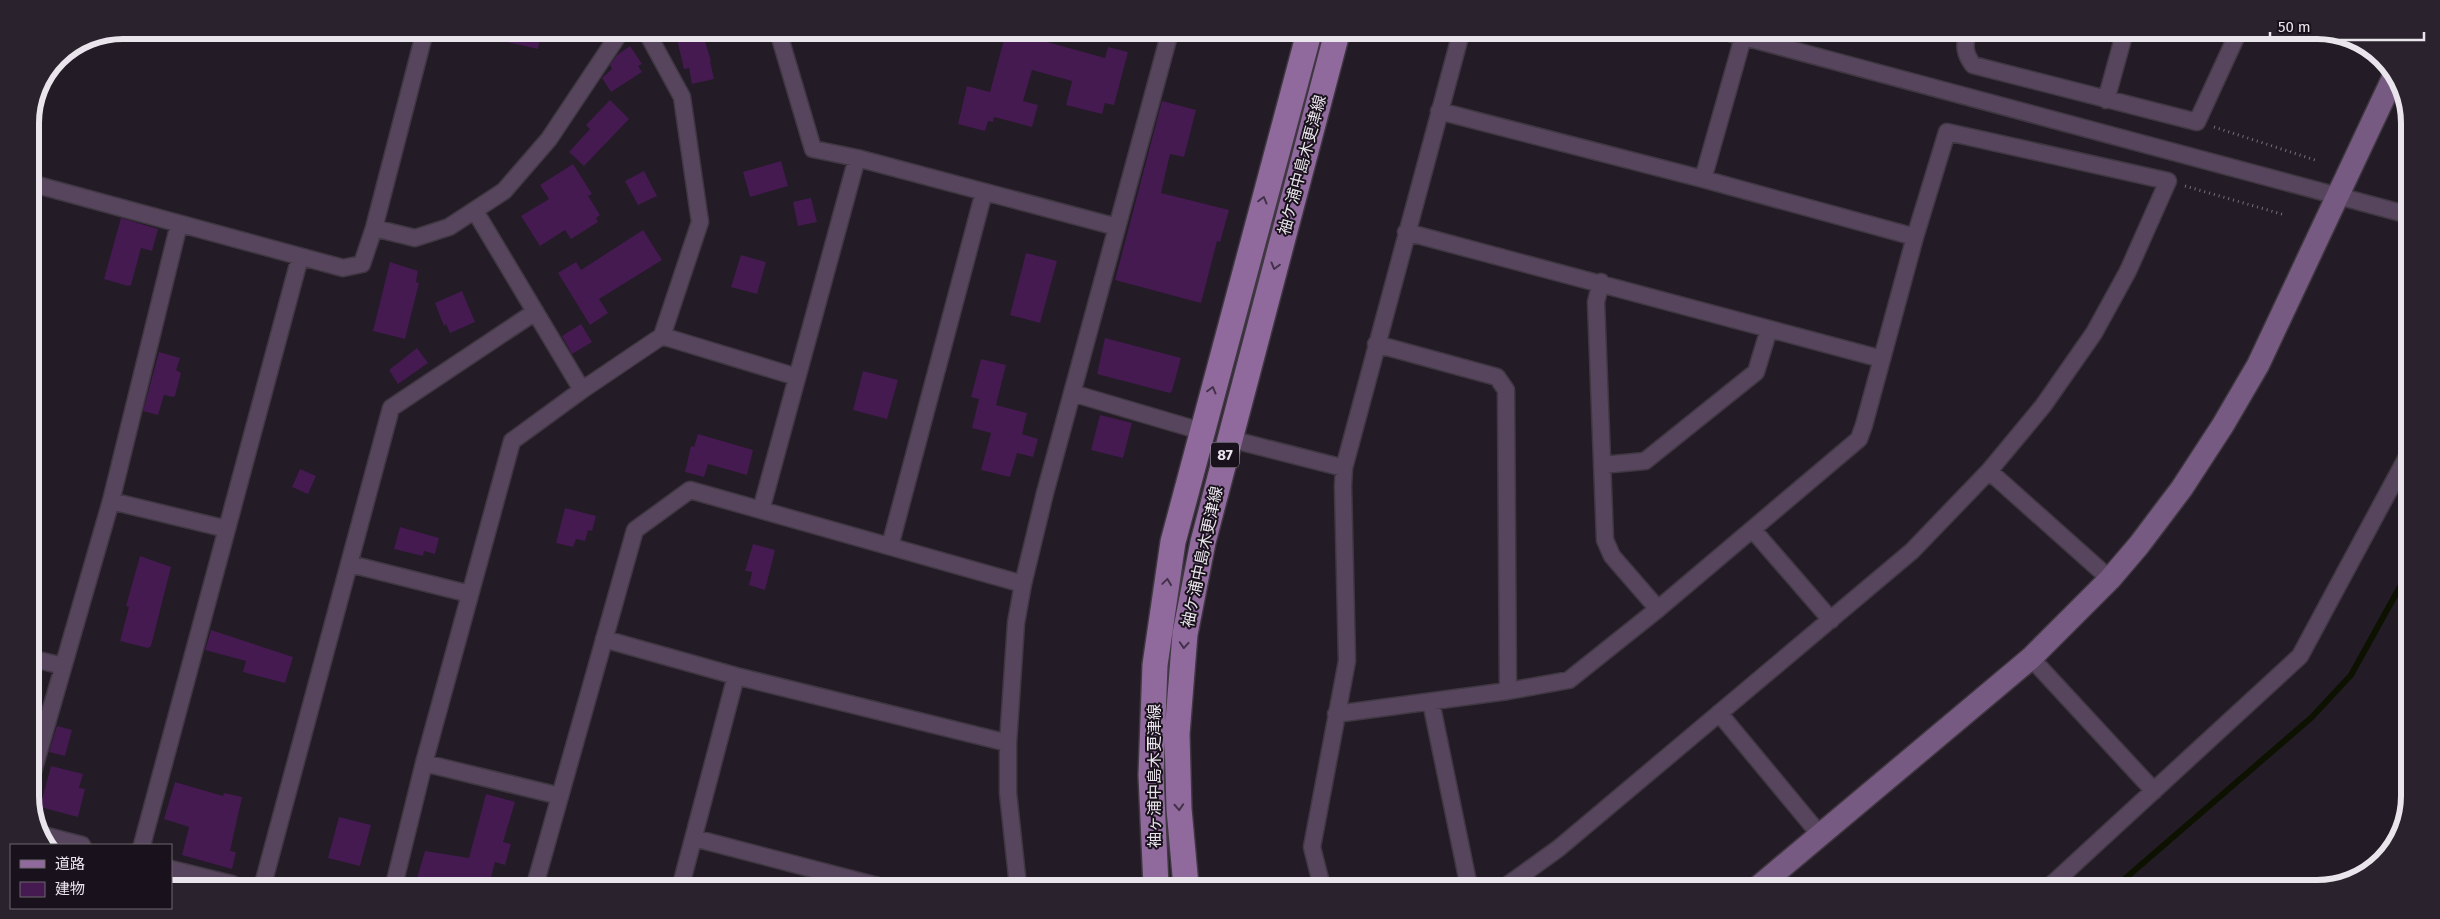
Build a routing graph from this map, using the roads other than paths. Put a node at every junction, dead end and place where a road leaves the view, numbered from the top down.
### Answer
1 (423, 39) edge
2 (616, 39) edge
3 (650, 39) edge
4 (780, 39) edge
5 (1168, 39) edge
6 (1306, 39) edge
7 (1335, 39) edge
8 (1459, 39) edge
9 (1739, 39) edge
10 (1758, 39) edge
11 (1966, 39) edge
12 (2123, 39) edge
13 (2235, 39) edge
14 (2391, 83) edge
15 (2106, 100) junction
16 (1440, 111) junction
17 (857, 158) junction
18 (1703, 179) junction
19 (39, 185) edge
20 (984, 192) junction
21 (2338, 196) junction
22 (474, 211) junction
23 (2401, 213) edge
24 (179, 224) junction
25 (1117, 227) junction
26 (374, 228) junction
27 (1406, 232) junction
28 (1914, 237) junction
29 (300, 257) junction
30 (1601, 282) junction
31 (535, 312) junction
32 (1769, 328) junction
33 (662, 336) junction
34 (1376, 344) junction
35 (1882, 359) junction
36 (797, 377) junction
37 (582, 390) junction
38 (1072, 394) junction
39 (1201, 431) junction
40 (1230, 439) junction
41 (1602, 464) junction
42 (1344, 468) junction
43 (2401, 470) edge
44 (1989, 471) junction
45 (111, 501) junction
46 (760, 510) junction
47 (227, 529) junction
48 (1753, 530) junction
49 (890, 546) junction
50 (350, 564) junction
51 (2110, 578) junction
52 (1023, 584) junction
53 (470, 594) junction
54 (1658, 609) junction
55 (1830, 620) junction
56 (604, 639) junction
57 (2031, 658) junction
58 (39, 660) edge
59 (1155, 665) joint
60 (63, 666) junction
61 (736, 676) junction
62 (1508, 691) junction
63 (1431, 702) junction
64 (1719, 713) junction
65 (1336, 714) junction
66 (1008, 743) junction
67 (39, 750) edge
68 (424, 763) junction
69 (2154, 791) junction
70 (560, 796) junction
71 (1821, 836) junction
72 (49, 837) edge
73 (694, 838) junction
74 (78, 844) edge
75 (142, 844) edge
76 (172, 869) edge
77 (216, 880) edge
78 (264, 880) edge
79 (395, 880) edge
80 (536, 880) edge
81 (682, 880) edge
82 (855, 880) edge
83 (1017, 880) edge
84 (1156, 880) edge
85 (1185, 880) edge
86 (1320, 880) edge
87 (1468, 880) edge
88 (1515, 880) edge
89 (1767, 880) edge
90 (2057, 880) edge

1 - 26 street
2 - 22 street
3 - 33 street
4 - 17 street
5 - 25 street
39 -> 6 main road, 袖ケ浦中島木更津線 / 87
7 -> 40 main road, 袖ケ浦中島木更津線 / 87
8 - 16 street
9 - 18 street
10 - 21 street
11 - 15 street
12 - 15 street
13 - 15 street
14 - 21 street
16 - 18 street
16 - 27 street
17 - 20 street
17 - 36 street
18 - 28 street
19 - 24 street
20 - 25 street
20 - 49 street
21 - 23 street
21 - 51 street
22 - 26 street
22 - 31 street
24 - 29 street
24 - 45 street
25 - 38 street
26 - 29 street
27 - 30 street
27 - 34 street
28 - 35 street
28 - 44 street
29 - 47 street
30 - 32 street
30 - 41 street
31 - 37 street
31 - 50 street
32 - 35 street
32 - 41 street
33 - 36 street
33 - 37 street
34 - 42 street
34 - 62 street
35 - 48 street
36 - 46 street
37 - 53 street
38 - 39 street
38 - 52 street
59 -> 39 main road, 袖ケ浦中島木更津線 / 87
40 - 42 street
40 -> 85 main road, 袖ケ浦中島木更津線 / 87
41 - 54 street
42 - 65 street
43 - 69 street
44 - 51 street
44 - 55 street
45 - 47 street
45 - 60 street
46 - 49 street
46 - 56 street
47 - 75 street
48 - 54 street
48 - 55 street
49 - 52 street
50 - 53 street
50 - 78 street
51 - 57 street
52 - 66 street
53 - 68 street
54 - 62 street
55 - 64 street
56 - 61 street
56 - 70 street
57 - 69 street
57 - 71 street
58 - 60 street
59 - 84 main road, 袖ヶ浦中島木更津線 / 87
60 - 67 street
61 - 66 street
61 - 73 street
62 - 63 street
63 - 65 street
63 - 87 street
64 - 71 street
64 - 88 street
65 - 86 street
66 - 83 street
68 - 70 street
68 - 79 street
69 - 90 street
70 - 80 street
71 - 89 street
72 - 74 street
73 - 81 street
73 - 82 street
76 - 77 street

